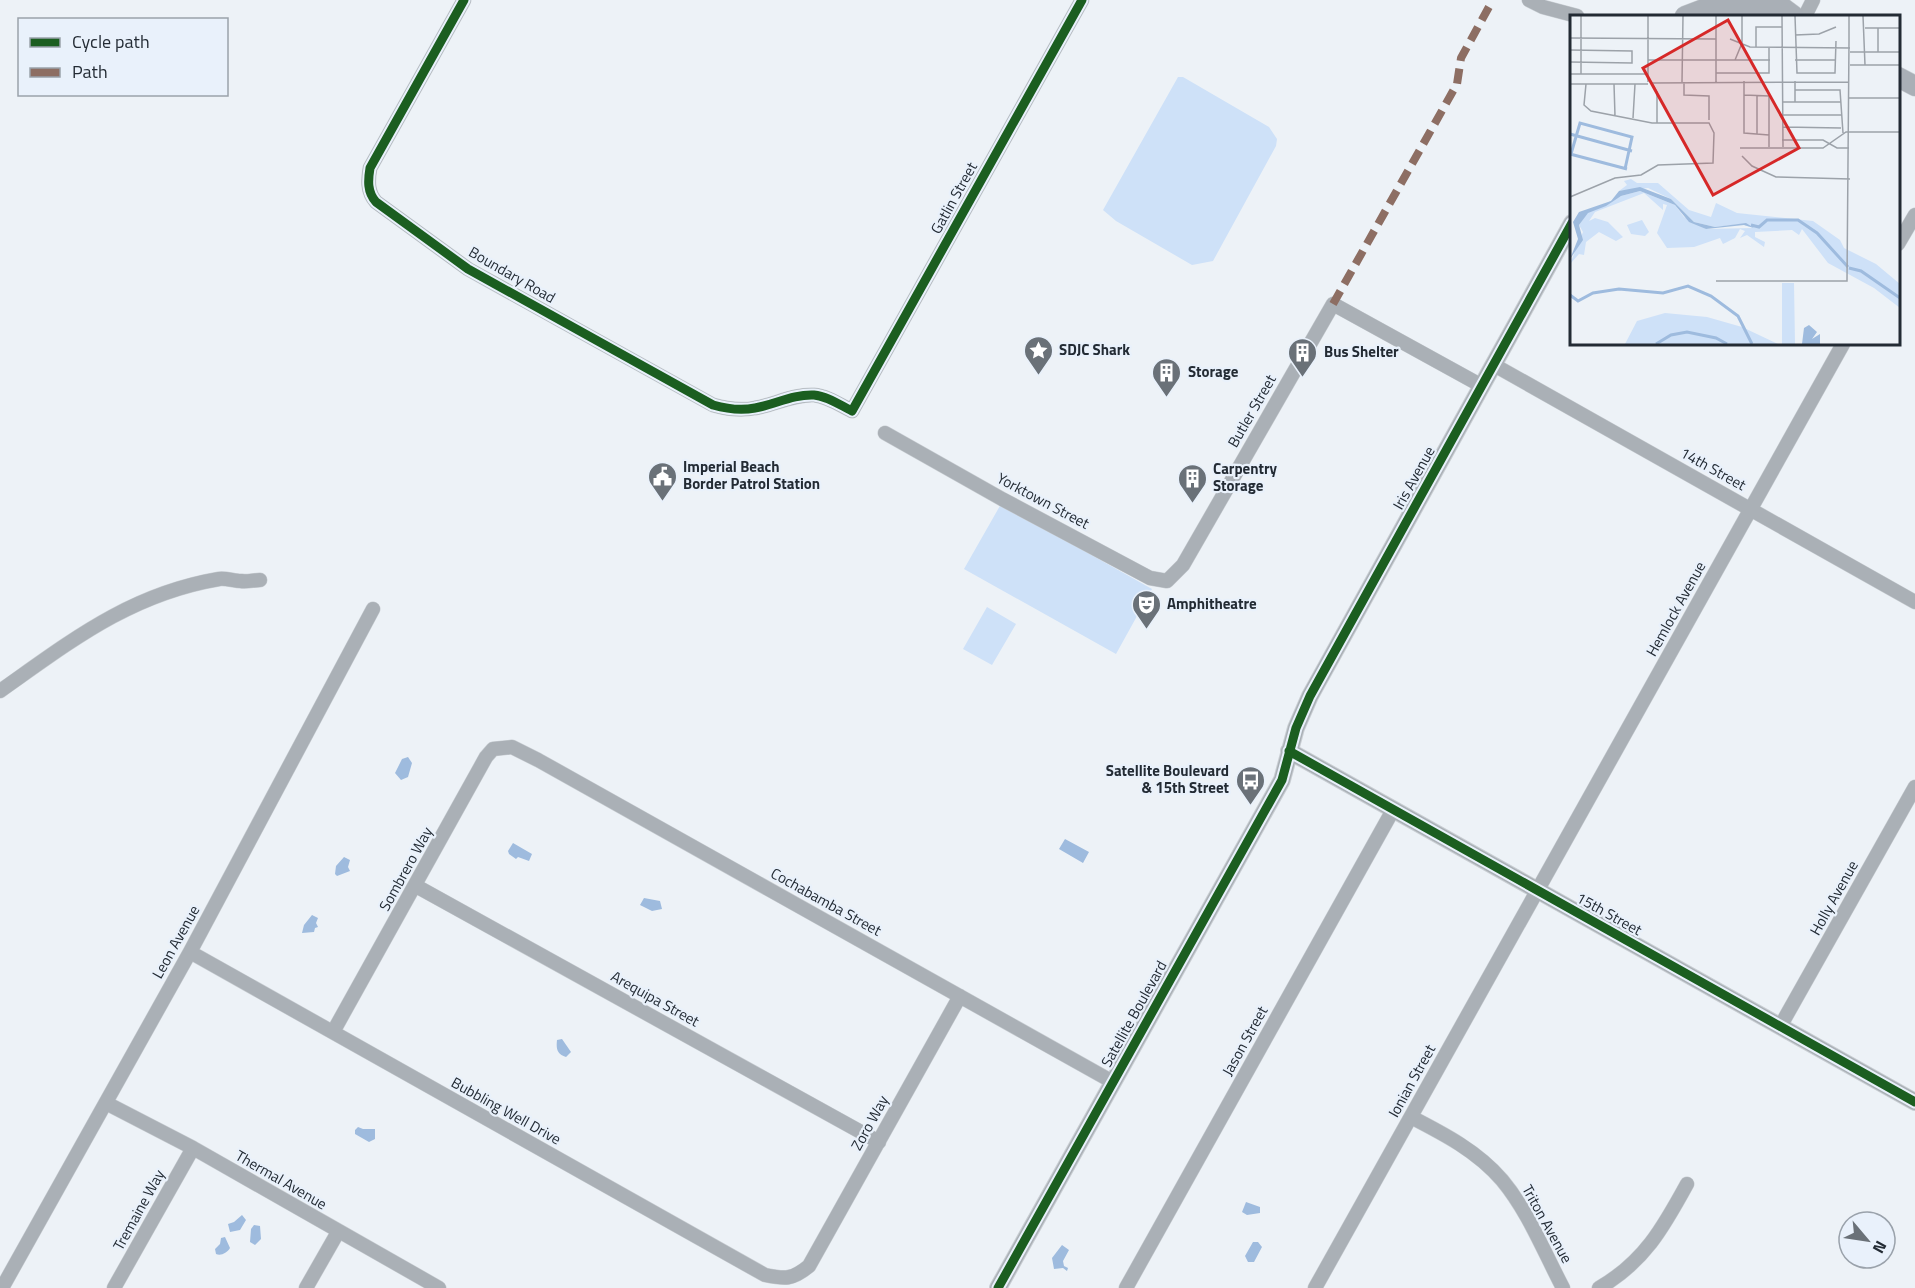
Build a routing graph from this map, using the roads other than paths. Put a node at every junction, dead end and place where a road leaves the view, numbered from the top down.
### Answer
1 (464, 0) edge
2 (1082, 0) edge
3 (1529, 0) edge
4 (1678, 0) edge
5 (1694, 0) edge
6 (1813, 0) edge
7 (1781, 8) edge
8 (1573, 15) edge
9 (1682, 15) edge
10 (1683, 15) edge
11 (1685, 15) edge
12 (1806, 15) edge
13 (1900, 78) edge
14 (1915, 86) edge
15 (1915, 215) edge
16 (1570, 227) edge
17 (1900, 242) edge
18 (1842, 345) edge
19 (613, 350) junction
20 (606, 363) dead end
21 (1494, 365) junction
22 (1482, 386) junction
23 (852, 411) joint
24 (885, 432) dead end
25 (1750, 509) junction
26 (1183, 566) joint
27 (260, 580) dead end
28 (1915, 602) edge
29 (373, 609) dead end
30 (0, 691) edge
31 (523, 751) joint
32 (1289, 751) junction
33 (1915, 787) edge
34 (1393, 810) junction
35 (416, 886) junction
36 (1538, 891) junction
37 (190, 952) junction
38 (960, 996) junction
39 (1781, 1025) junction
40 (333, 1032) junction
41 (1113, 1082) junction
42 (1915, 1102) edge
43 (106, 1103) junction
44 (1411, 1117) junction
45 (879, 1142) junction
46 (193, 1148) junction
47 (1687, 1184) dead end
48 (338, 1232) junction
49 (809, 1266) joint
50 (2, 1288) edge
51 (114, 1288) edge
52 (306, 1288) edge
53 (439, 1288) edge
54 (998, 1288) edge
55 (1126, 1288) edge
56 (1315, 1288) edge
57 (1563, 1288) edge
58 (1599, 1288) edge

1 - 19 street, Boundary Road
2 - 23 street, Gatlin Street
3 - 8 street
4 - 9 main road
5 - 10 main road
6 - 12 street
7 - 11 main road
13 - 14 main road
15 - 17 street
16 - 21 street, Iris Avenue
18 - 25 street, Hemlock Avenue
19 - 20 street
19 - 23 street, Boundary Road
21 - 22 street, Iris Avenue
21 - 25 street, 14th Street
22 - 26 street, Butler Street
22 - 32 street, Iris Avenue
24 - 26 street, Yorktown Street
25 - 28 street, 14th Street
25 - 36 street, Hemlock Avenue
27 - 30 street
29 - 37 street, Leon Avenue
31 - 35 street, Sombrero Way
31 - 38 street, Cochabamba Street
32 - 34 street, 15th Street
32 - 41 street, Satellite Boulevard
33 - 39 street, Holly Avenue
34 - 36 street, 15th Street
34 - 55 street, Jason Street
35 - 40 street, Sombrero Way
35 - 45 street, Arequipa Street
36 - 39 street, 15th Street
36 - 44 street, Ionian Street
37 - 40 street, Bubbling Well Drive
37 - 43 street, Leon Avenue
38 - 41 street, Cochabamba Street
38 - 45 street, Zoro Way
39 - 42 street, 15th Street
40 - 49 street, Bubbling Well Drive
41 - 54 street, Satellite Boulevard
43 - 46 street, Thermal Avenue
43 - 50 street, Leon Avenue
44 - 56 street, Ionian Street
44 - 57 street, Triton Avenue
45 - 49 street, Zoro Way
46 - 48 street, Thermal Avenue
46 - 51 street, Tremaine Way
47 - 58 street
48 - 52 street
48 - 53 street, Thermal Avenue

